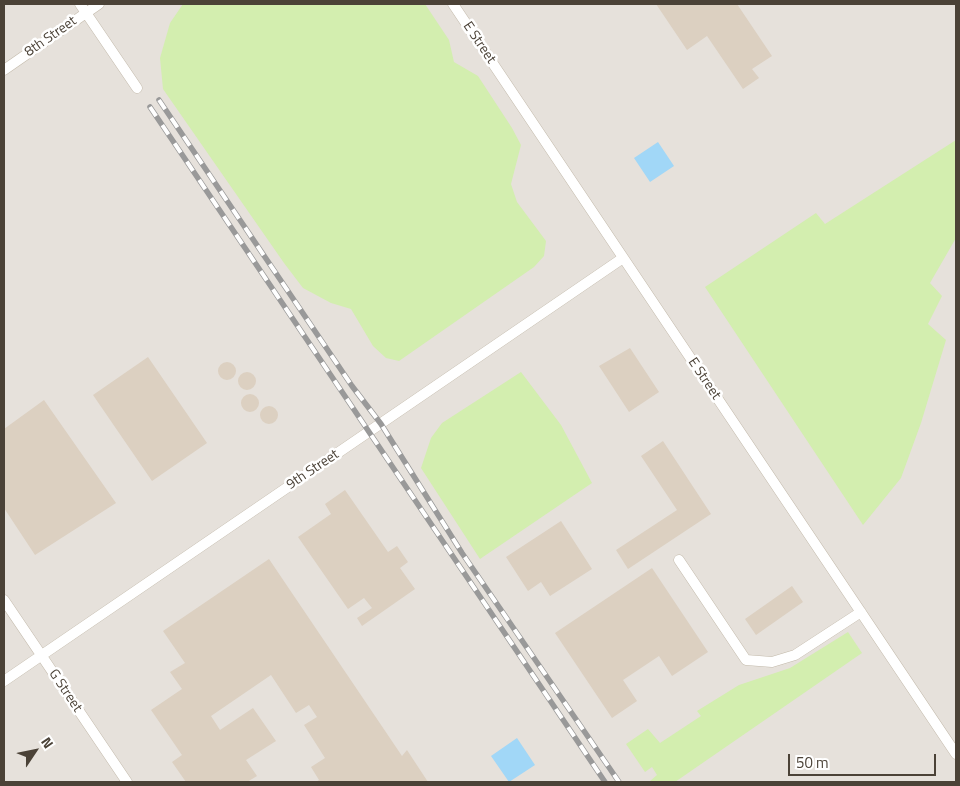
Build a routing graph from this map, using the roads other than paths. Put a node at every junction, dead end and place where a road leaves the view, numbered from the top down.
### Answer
1 (99, 4) edge
2 (453, 4) edge
3 (83, 8) edge
4 (4, 70) edge
5 (137, 88) dead end
6 (623, 258) junction
7 (679, 560) dead end
8 (4, 600) edge
9 (861, 612) junction
10 (42, 655) junction
11 (4, 681) edge
12 (956, 754) edge
13 (127, 782) edge

1 - 3 lane, 8th Street
2 - 6 lane, E Street
3 - 4 lane, 8th Street
3 - 5 lane
6 - 9 lane, E Street
6 - 10 lane, 9th Street
7 - 9 lane
8 - 10 lane, G Street
9 - 12 lane, E Street
10 - 11 lane, 9th Street
10 - 13 lane, G Street

